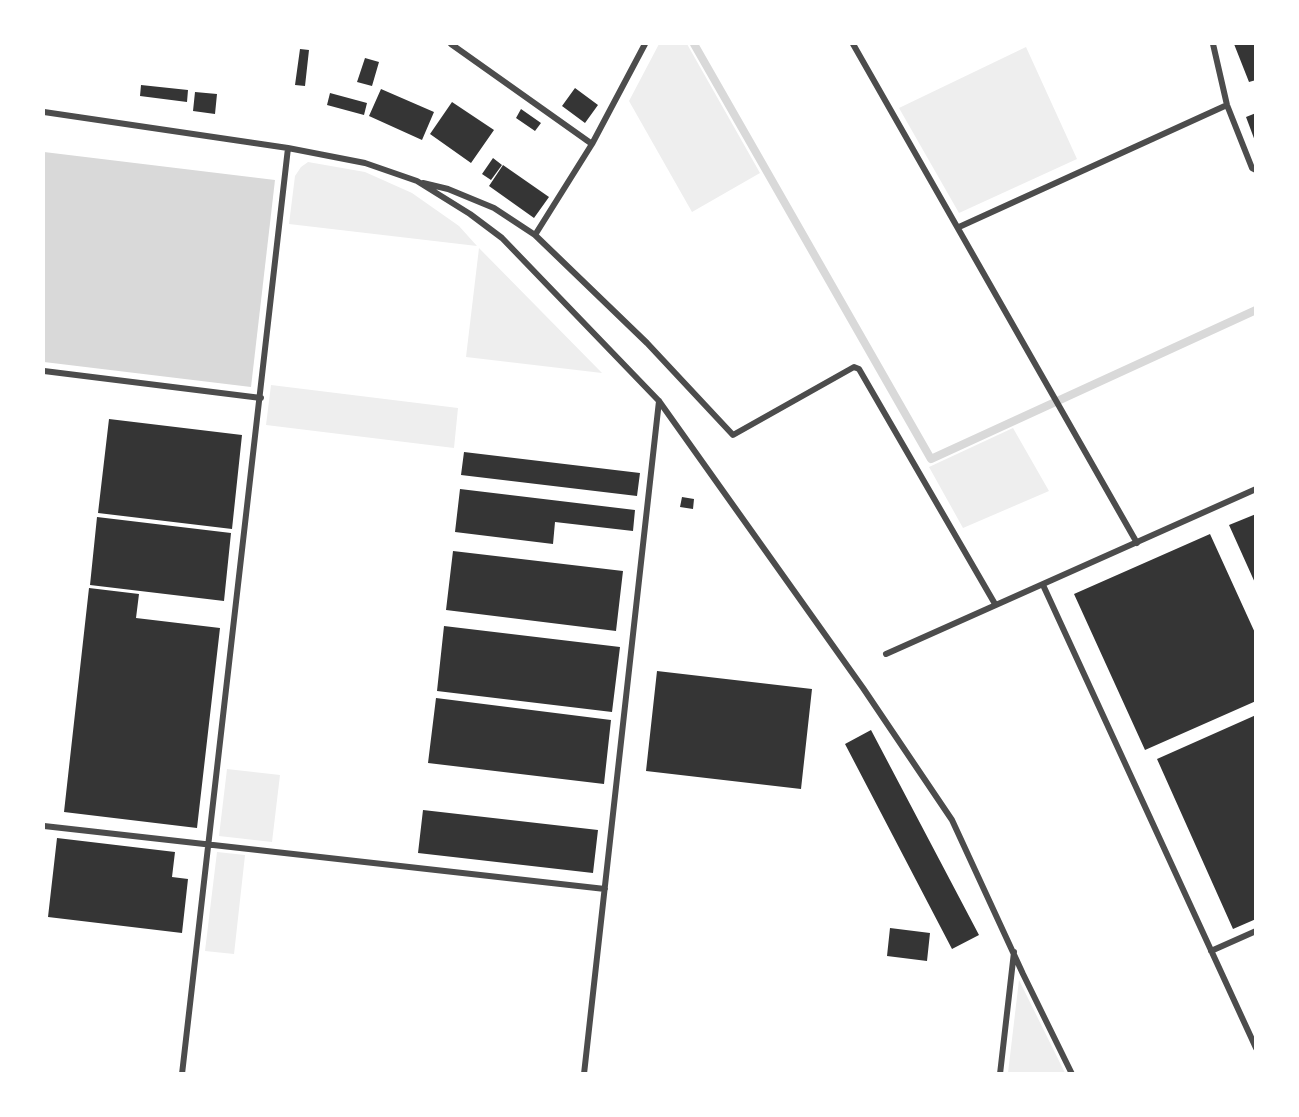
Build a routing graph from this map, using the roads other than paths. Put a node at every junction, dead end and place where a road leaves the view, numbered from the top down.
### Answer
1 (451, 44) edge
2 (645, 44) edge
3 (854, 44) edge
4 (1213, 44) edge
5 (1227, 105) junction
6 (44, 112) edge
7 (592, 144) junction
8 (288, 148) junction
9 (1256, 170) edge
10 (417, 181) junction
11 (959, 227) junction
12 (535, 235) junction
13 (44, 371) edge
14 (261, 398) junction
15 (659, 401) junction
16 (1256, 489) edge
17 (1137, 543) junction
18 (1043, 585) junction
19 (995, 604) junction
20 (886, 654) dead end
21 (44, 826) edge
22 (209, 844) junction
23 (605, 889) junction
24 (1256, 931) edge
25 (1014, 950) junction
26 (1211, 951) junction
27 (1256, 1048) edge
28 (182, 1074) edge
29 (584, 1074) edge
30 (1000, 1074) edge
31 (1072, 1074) edge

1 - 7 street
2 - 7 street
3 - 11 street
4 - 5 street
5 - 9 street
5 - 11 street
6 - 8 street
7 - 12 street
8 - 10 street
8 - 14 street
10 - 12 street
10 - 15 street
11 - 17 street
12 - 19 street
13 - 14 street
14 - 22 street
15 - 23 street
15 - 25 street
16 - 17 street
17 - 18 street
18 - 19 street
18 - 26 street
19 - 20 street
21 - 22 street
22 - 23 street
22 - 28 street
23 - 29 street
24 - 26 street
25 - 30 street
25 - 31 street
26 - 27 street

